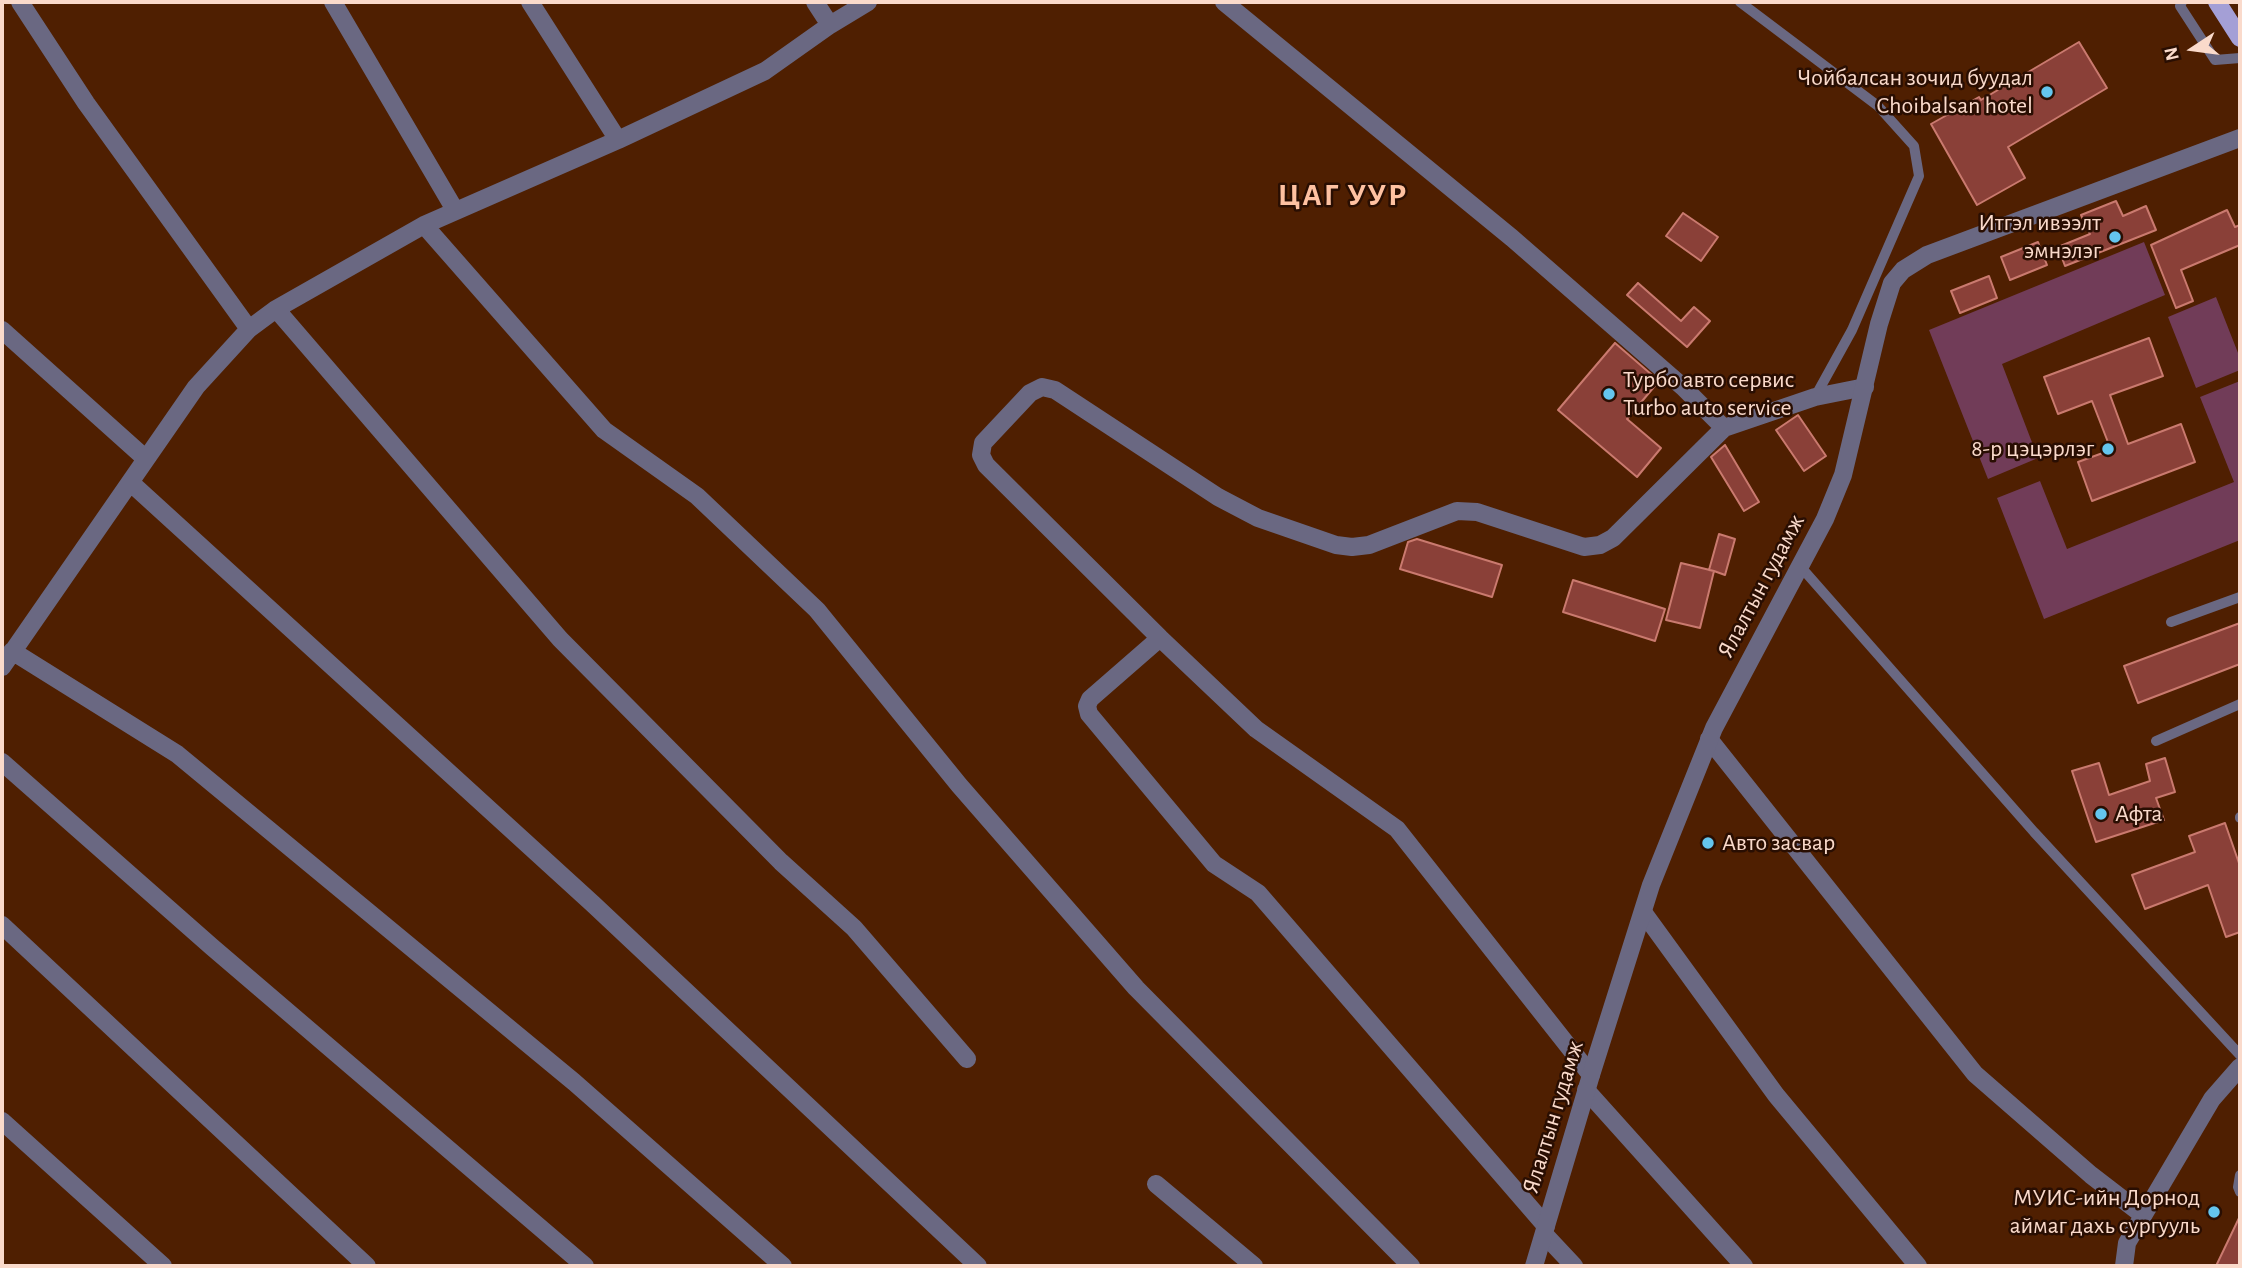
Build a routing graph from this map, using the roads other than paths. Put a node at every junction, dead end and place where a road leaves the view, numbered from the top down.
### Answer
1 (20, 2) edge
2 (332, 2) edge
3 (530, 2) edge
4 (815, 2) edge
5 (868, 2) edge
6 (1224, 2) edge
7 (1740, 2) edge
8 (2182, 2) edge
9 (2217, 2) edge
10 (830, 24) junction
11 (2240, 37) edge
12 (2240, 58) edge
13 (2240, 138) edge
14 (618, 140) junction
15 (455, 210) junction
16 (424, 225) junction
17 (276, 309) junction
18 (248, 329) junction
19 (2, 330) edge
20 (1865, 387) junction
21 (1815, 397) junction
22 (1724, 428) junction
23 (146, 459) junction
24 (130, 482) junction
25 (1800, 566) junction
26 (2240, 597) edge
27 (2171, 622) dead end
28 (1160, 638) junction
29 (12, 651) junction
30 (2, 667) edge
31 (2240, 704) edge
32 (1709, 739) junction
33 (2156, 741) dead end
34 (2, 762) edge
35 (1643, 912) junction
36 (2, 925) edge
37 (2240, 1055) edge
38 (967, 1059) dead end
39 (2240, 1067) edge
40 (1589, 1083) junction
41 (2, 1121) edge
42 (2240, 1175) edge
43 (1156, 1184) dead end
44 (2240, 1192) edge
45 (2143, 1215) junction
46 (1545, 1230) junction
47 (163, 1266) edge
48 (367, 1266) edge
49 (585, 1266) edge
50 (783, 1266) edge
51 (978, 1266) edge
52 (1254, 1266) edge
53 (1410, 1266) edge
54 (1534, 1266) edge
55 (1574, 1266) edge
56 (1744, 1266) edge
57 (1918, 1266) edge
58 (2124, 1266) edge

1 - 18 street
2 - 15 street
3 - 14 street
4 - 10 street
5 - 10 street
6 - 22 street
7 - 21 lane
8 - 12 lane
9 - 11 main road
10 - 14 street
13 - 20 street, Ялалтын гудамж
14 - 15 street
15 - 16 street
16 - 17 street
16 - 53 street
17 - 18 street
17 - 38 street
18 - 23 street
19 - 23 street
20 - 21 street
20 - 25 street, Ялалтын гудамж
21 - 22 street
22 - 28 street
23 - 24 street
24 - 29 street
24 - 51 street
25 - 32 street, Ялалтын гудамж
25 - 37 lane
26 - 27 lane
28 - 40 street
28 - 46 street
29 - 30 street
29 - 50 street
31 - 33 lane
32 - 35 street, Ялалтын гудамж
32 - 45 street
34 - 49 street
35 - 40 street, Ялалтын гудамж
35 - 57 street
36 - 48 street
39 - 45 street
40 - 46 street, Ялалтын гудамж
40 - 56 street
41 - 47 street
42 - 44 lane
43 - 52 street
45 - 58 street
46 - 54 street, Ялалтын гудамж
46 - 55 street

